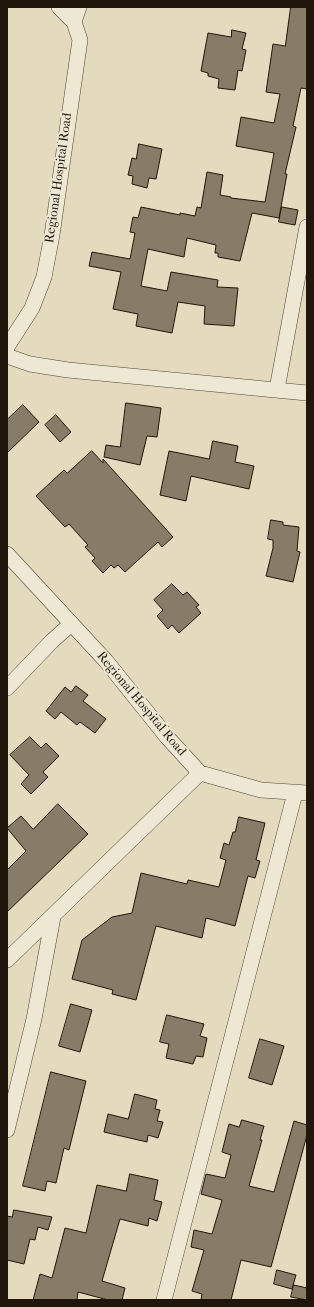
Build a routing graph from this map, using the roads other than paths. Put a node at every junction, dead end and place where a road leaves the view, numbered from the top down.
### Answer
1 (59, 7) edge
2 (79, 7) edge
3 (74, 22) junction
4 (307, 227) edge
5 (7, 347) edge
6 (7, 356) edge
7 (278, 389) junction
8 (307, 393) edge
9 (7, 554) edge
10 (71, 624) junction
11 (7, 688) edge
12 (200, 772) junction
13 (301, 793) edge
14 (52, 917) junction
15 (7, 960) edge
16 (7, 1130) edge
17 (164, 1300) edge

1 - 3 street, Regional Hospital Road
2 - 3 street
3 - 5 street, Regional Hospital Road
4 - 7 street
6 - 7 street
7 - 8 street
9 - 10 street, Regional Hospital Road
10 - 11 street
10 - 12 street, Regional Hospital Road
12 - 13 street
12 - 14 street
13 - 17 street
14 - 15 street
14 - 16 street

